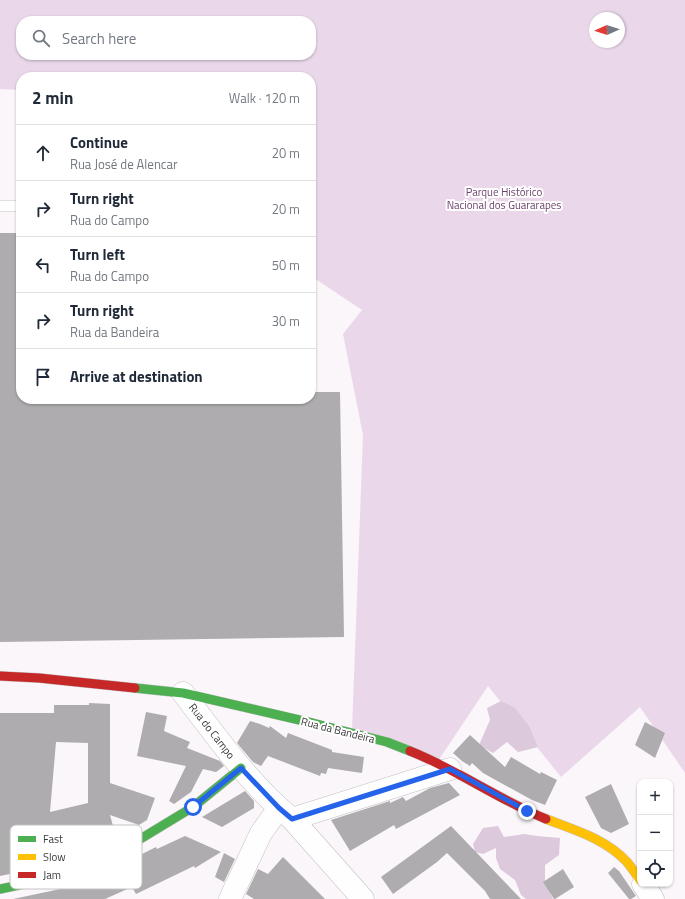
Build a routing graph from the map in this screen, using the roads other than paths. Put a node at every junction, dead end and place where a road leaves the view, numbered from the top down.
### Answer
1 (0, 206) edge
2 (16, 206) edge
3 (0, 676) edge
4 (183, 693) junction
5 (241, 768) junction
6 (450, 769) junction
7 (286, 813) junction
8 (142, 838) edge
9 (637, 876) edge
10 (10, 887) edge
11 (645, 887) edge
12 (0, 889) edge
13 (230, 899) edge
14 (363, 899) edge
15 (653, 899) edge

1 - 2 lane
3 - 4 street, Rua da Bandeira
4 - 5 street, Rua do Campo
4 - 6 street, Rua da Bandeira
5 - 7 street, Rua do Campo
5 - 8 street
6 - 7 street
6 - 9 street, Rua da Bandeira
7 - 13 street
7 - 14 street, Rua do Campo
10 - 12 street
11 - 15 street

